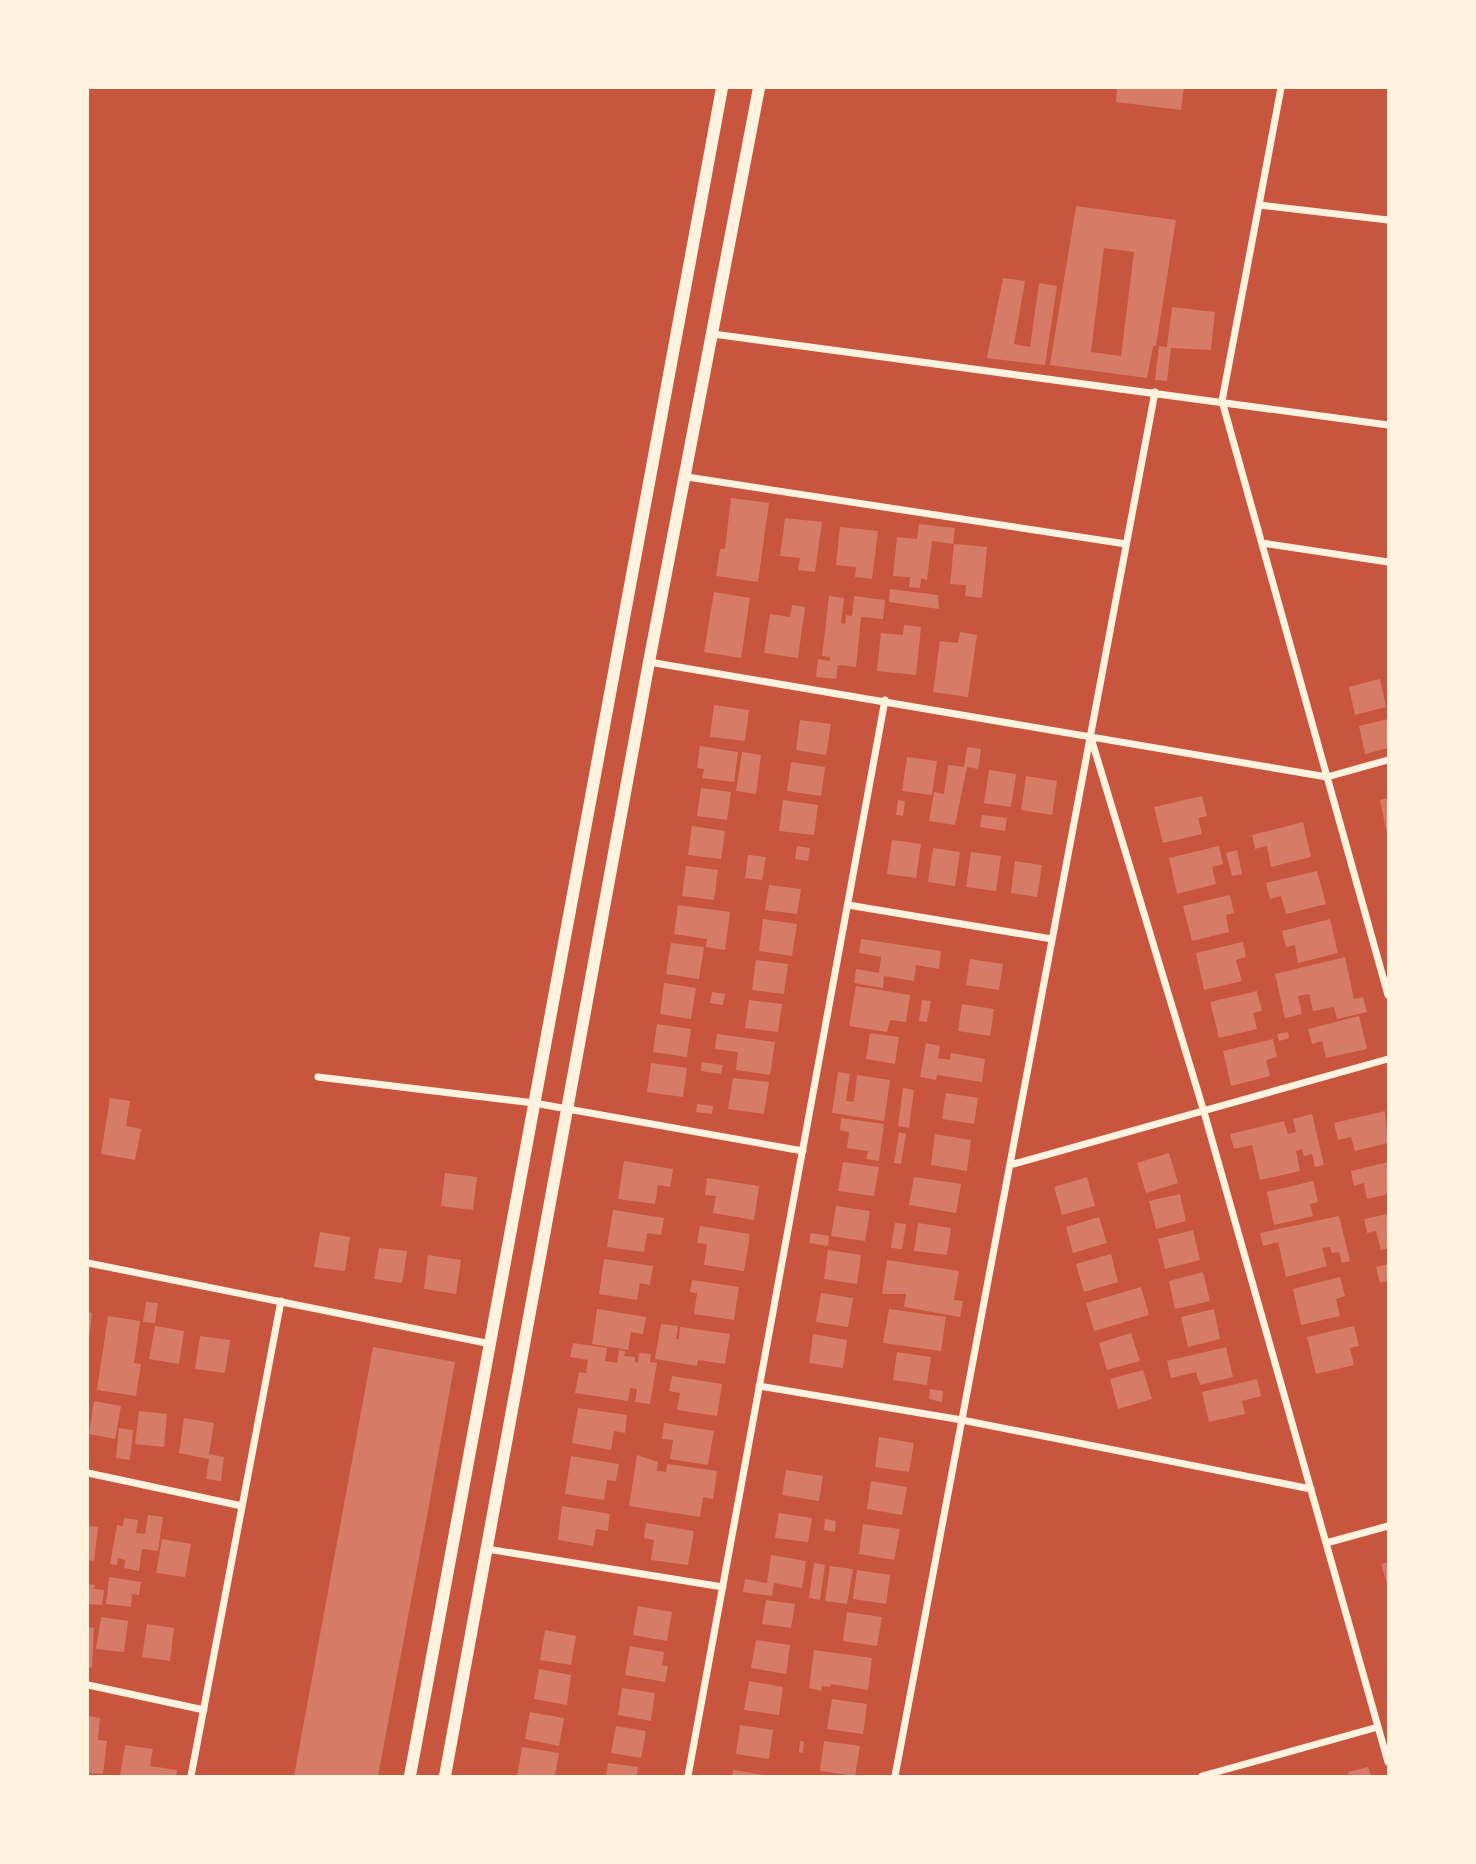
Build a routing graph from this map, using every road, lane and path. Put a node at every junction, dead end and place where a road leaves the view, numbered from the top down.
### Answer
1 (722, 88) edge
2 (758, 88) edge
3 (1281, 88) edge
4 (1259, 205) junction
5 (1388, 220) edge
6 (713, 334) junction
7 (1155, 392) junction
8 (1222, 401) junction
9 (1388, 425) edge
10 (687, 477) junction
11 (1262, 543) junction
12 (1126, 544) junction
13 (1388, 562) edge
14 (649, 662) junction
15 (885, 700) junction
16 (1090, 736) junction
17 (1388, 760) edge
18 (1327, 777) junction
19 (848, 905) junction
20 (1052, 939) junction
21 (1388, 995) edge
22 (1388, 1059) edge
23 (318, 1077) dead end
24 (534, 1103) junction
25 (569, 1110) junction
26 (1204, 1112) junction
27 (803, 1151) junction
28 (1010, 1165) junction
29 (88, 1263) edge
30 (281, 1301) junction
31 (491, 1344) junction
32 (760, 1386) junction
33 (962, 1420) junction
34 (88, 1473) edge
35 (1311, 1489) junction
36 (242, 1506) junction
37 (1388, 1526) edge
38 (1326, 1543) junction
39 (487, 1549) junction
40 (723, 1587) junction
41 (88, 1685) edge
42 (204, 1710) junction
43 (1378, 1727) junction
44 (1388, 1762) edge
45 (191, 1776) edge
46 (410, 1776) edge
47 (445, 1776) edge
48 (688, 1776) edge
49 (895, 1776) edge
50 (1202, 1776) edge

1 - 24 street
2 - 6 street
3 - 4 street
4 - 5 street
4 - 8 street
6 - 7 street
6 - 10 street
7 - 8 street
7 - 12 street
8 - 9 street
8 - 11 street
10 - 12 street
10 - 14 street
11 - 13 street
11 - 18 street
12 - 16 street
14 - 15 street
14 - 25 street
15 - 16 street
15 - 19 street
16 - 18 street
16 - 20 street
16 - 26 street
17 - 18 street
18 - 21 street
19 - 20 street
19 - 27 street
20 - 28 street
22 - 26 street
23 - 24 street
24 - 25 street
24 - 31 street
25 - 27 street
25 - 39 street
26 - 28 street
26 - 35 street
27 - 32 street
28 - 33 street
29 - 30 street
30 - 31 street
30 - 36 street
31 - 46 street
32 - 33 street
32 - 40 street
33 - 35 street
33 - 49 street
34 - 36 street
35 - 38 street
36 - 42 street
37 - 38 street
38 - 43 street
39 - 40 street
39 - 47 street
40 - 48 street
41 - 42 street
42 - 45 street
43 - 44 street
43 - 50 street

